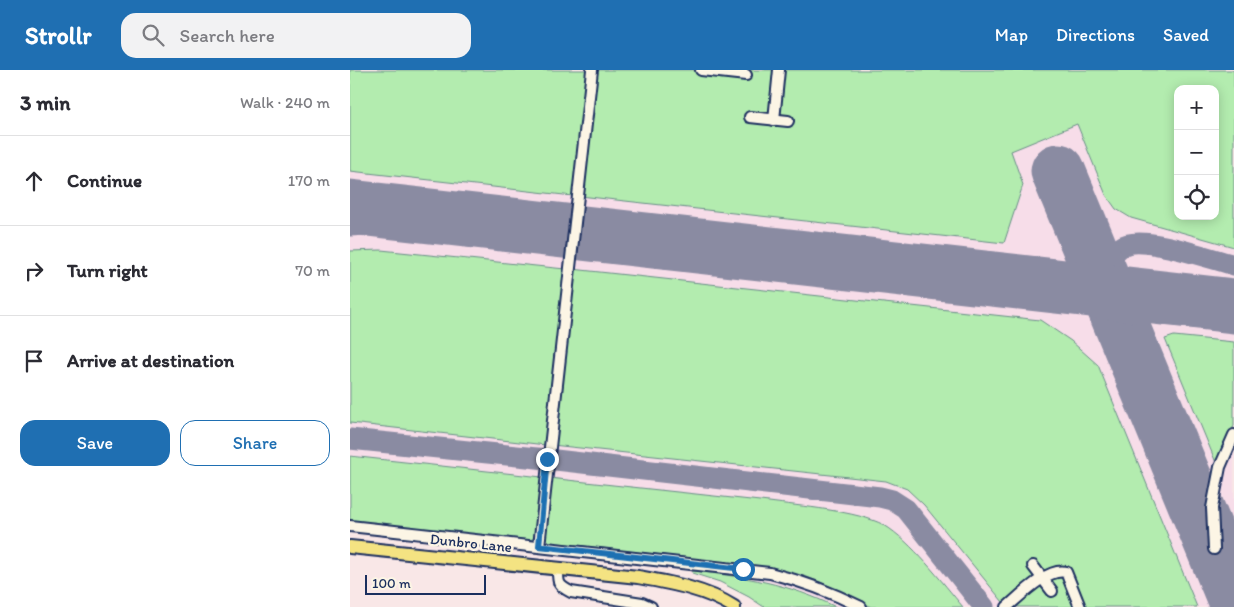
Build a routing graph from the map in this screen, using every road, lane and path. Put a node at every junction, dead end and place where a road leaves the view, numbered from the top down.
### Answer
1 (592, 70) edge
2 (702, 70) edge
3 (780, 70) edge
4 (716, 71) edge
5 (746, 75) dead end
6 (750, 117) dead end
7 (774, 120) junction
8 (788, 121) dead end
9 (1234, 435) edge
10 (350, 526) edge
11 (539, 546) junction
12 (350, 547) edge
13 (1214, 549) dead end
14 (1033, 566) dead end
15 (558, 568) junction
16 (1042, 578) junction
17 (1052, 591) dead end
18 (651, 607) edge
19 (734, 607) edge
20 (861, 607) edge
21 (1007, 607) edge
22 (1080, 607) edge

1 - 11 lane
2 - 4 lane
3 - 7 lane
4 - 5 lane
6 - 7 lane
7 - 8 lane
9 - 13 lane
10 - 11 lane
11 - 20 lane
12 - 15 main road, Dunbro Lane
14 - 16 lane
15 - 18 lane
15 - 19 main road, Dunbro Lane
16 - 17 lane
16 - 21 lane
16 - 22 lane

